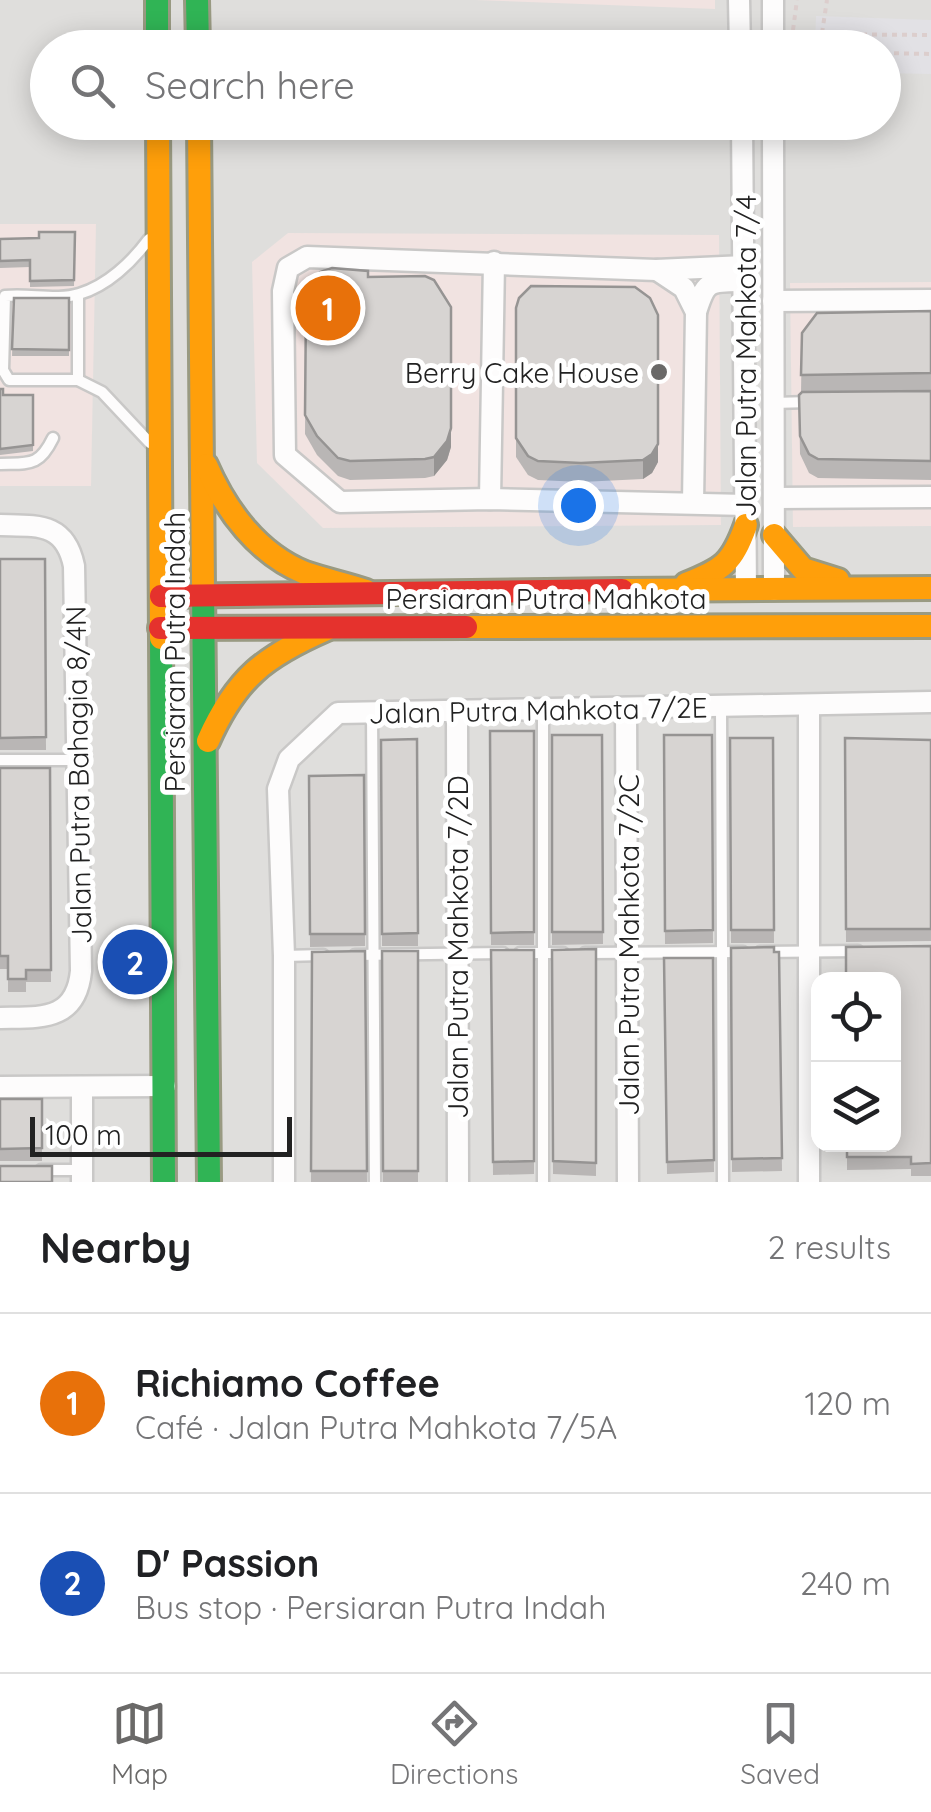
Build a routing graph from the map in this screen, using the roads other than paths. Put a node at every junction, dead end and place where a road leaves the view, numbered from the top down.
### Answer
1 (157, 0) edge
2 (198, 0) edge
3 (740, 0) edge
4 (773, 0) edge
5 (157, 30) edge
6 (198, 30) edge
7 (740, 30) edge
8 (773, 30) edge
9 (158, 140) edge
10 (199, 140) edge
11 (742, 140) edge
12 (773, 140) edge
13 (158, 226) junction
14 (494, 262) junction
15 (656, 270) junction
16 (745, 274) junction
17 (78, 295) junction
18 (931, 300) edge
19 (773, 301) junction
20 (696, 312) junction
21 (2, 377) edge
22 (78, 380) junction
23 (832, 402) edge
24 (773, 403) junction
25 (52, 438) dead end
26 (160, 454) junction
27 (202, 456) junction
28 (0, 464) edge
29 (774, 498) junction
30 (931, 498) edge
31 (490, 499) junction
32 (694, 502) junction
33 (746, 515) junction
34 (0, 525) edge
35 (774, 535) junction
36 (931, 588) edge
37 (857, 589) junction
38 (670, 590) junction
39 (746, 590) junction
40 (366, 591) junction
41 (204, 594) junction
42 (161, 596) junction
43 (768, 599) junction
44 (931, 626) edge
45 (860, 627) junction
46 (160, 628) junction
47 (655, 628) junction
48 (204, 629) junction
49 (327, 629) junction
50 (931, 702) edge
51 (810, 706) junction
52 (720, 707) junction
53 (626, 708) junction
54 (543, 710) junction
55 (372, 712) junction
56 (457, 712) junction
57 (204, 750) junction
58 (0, 760) edge
59 (77, 760) junction
60 (879, 951) edge
61 (630, 952) junction
62 (722, 952) junction
63 (810, 952) junction
64 (455, 953) junction
65 (544, 953) junction
66 (374, 954) junction
67 (284, 956) junction
68 (0, 1018) edge
69 (165, 1086) junction
70 (0, 1087) edge
71 (82, 1087) junction
72 (33, 1170) edge
73 (82, 1176) edge
74 (164, 1182) edge
75 (209, 1182) edge
76 (284, 1182) edge
77 (375, 1182) edge
78 (458, 1182) edge
79 (543, 1182) edge
80 (628, 1182) edge
81 (723, 1182) edge
82 (809, 1182) edge

1 - 5 main road
2 - 6 main road
3 - 7 street
4 - 8 street
9 - 13 main road, Persiaran Putra Indah
10 - 27 main road, Persiaran Putra Indah
11 - 16 street, Jalan Putra Mahkota 7/4
12 - 19 street, Jalan Putra Mahkota 7/4
13 - 17 lane
13 - 26 main road, Persiaran Putra Indah
14 - 15 street
14 - 31 street
14 - 31 street
15 - 16 street
15 - 20 street
16 - 20 street
16 - 33 street, Jalan Putra Mahkota 7/4
17 - 21 lane
17 - 22 lane
18 - 19 street
19 - 24 street, Jalan Putra Mahkota 7/4
20 - 32 street
21 - 22 lane
22 - 26 lane
23 - 24 lane
24 - 29 street, Jalan Putra Mahkota 7/4
25 - 28 lane
26 - 42 main road, Persiaran Putra Indah
27 - 40 main road
27 - 41 main road, Persiaran Putra Indah
29 - 30 street
29 - 35 street, Jalan Putra Mahkota 7/4
31 - 32 street
32 - 33 street
33 - 38 main road
33 - 39 street, Jalan Putra Mahkota 7/4
34 - 59 street, Jalan Putra Bahagia 8/4N
35 - 37 main road
35 - 43 street, Jalan Putra Mahkota 7/4
36 - 37 main road
37 - 43 main road
38 - 39 main road, Persiaran Putra Mahkota
38 - 40 main road, Persiaran Putra Mahkota
39 - 43 main road
40 - 41 main road, Persiaran Putra Mahkota
41 - 42 main road, Persiaran Putra Mahkota
41 - 48 main road, Persiaran Putra Indah
42 - 46 main road, Persiaran Putra Indah
43 - 45 main road
43 - 47 main road
44 - 45 main road, Persiaran Putra Mahkota
45 - 47 main road, Persiaran Putra Mahkota
46 - 48 main road, Persiaran Putra Mahkota
46 - 69 main road, Persiaran Putra Indah
47 - 49 main road, Persiaran Putra Mahkota
48 - 49 main road, Persiaran Putra Mahkota
48 - 57 main road, Persiaran Putra Indah
49 - 57 main road
50 - 51 street, Jalan Putra Mahkota 7/2E
51 - 52 street, Jalan Putra Mahkota 7/2E
51 - 63 street
52 - 53 street, Jalan Putra Mahkota 7/2E
52 - 62 lane
53 - 54 street, Jalan Putra Mahkota 7/2E
53 - 61 street, Jalan Putra Mahkota 7/2C
54 - 56 street, Jalan Putra Mahkota 7/2E
54 - 65 lane
55 - 56 street, Jalan Putra Mahkota 7/2E
55 - 66 lane
55 - 67 street, Jalan Putra Mahkota 7/2E
56 - 64 street, Jalan Putra Mahkota 7/2D
57 - 75 main road, Persiaran Putra Indah
58 - 59 lane
59 - 68 street, Jalan Putra Bahagia 8/4N
60 - 63 lane
61 - 62 lane
61 - 65 lane
61 - 80 street, Jalan Putra Mahkota 7/2C
62 - 63 lane
62 - 81 lane
63 - 82 street
64 - 65 lane
64 - 66 lane
64 - 78 street, Jalan Putra Mahkota 7/2D
65 - 79 lane
66 - 67 lane
66 - 77 lane
67 - 76 street, Jalan Putra Mahkota 7/2E
69 - 71 street
69 - 74 main road, Persiaran Putra Indah
70 - 71 street
71 - 73 street
72 - 73 lane

